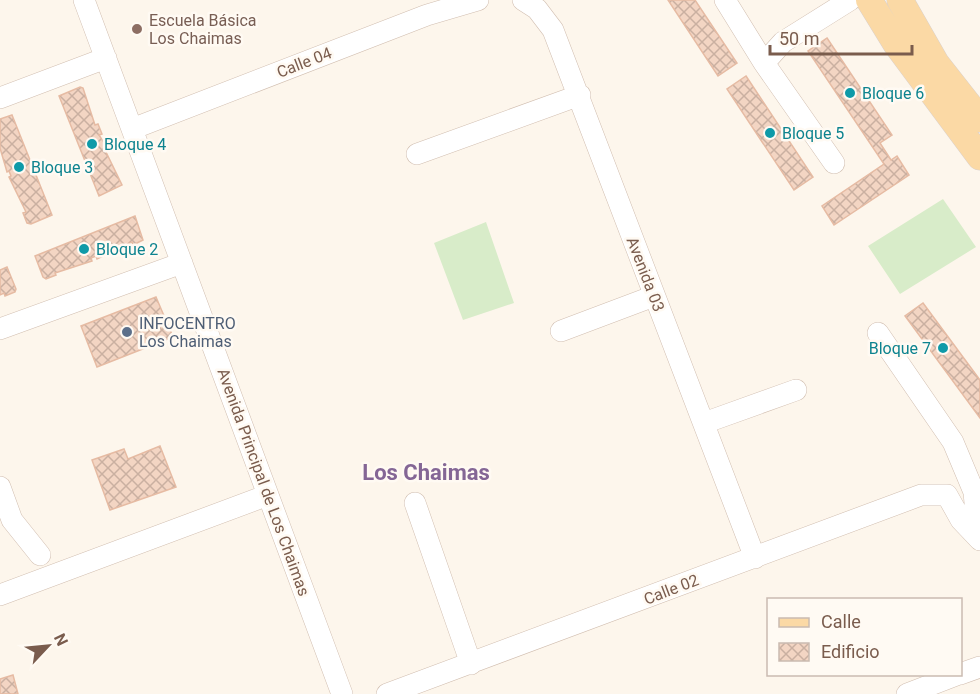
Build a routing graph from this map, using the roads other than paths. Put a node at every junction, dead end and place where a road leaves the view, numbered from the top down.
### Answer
1 (84, 0) edge
2 (478, 0) edge
3 (523, 0) edge
4 (725, 0) edge
5 (850, 0) edge
6 (869, 0) edge
7 (900, 0) edge
8 (424, 8) edge
9 (106, 58) junction
10 (764, 63) junction
11 (580, 95) junction
12 (0, 98) edge
13 (980, 119) edge
14 (132, 129) junction
15 (417, 154) dead end
16 (980, 157) edge
17 (834, 163) dead end
18 (182, 263) junction
19 (654, 296) junction
20 (0, 328) edge
21 (561, 331) dead end
22 (878, 333) dead end
23 (796, 390) dead end
24 (704, 423) junction
25 (0, 487) edge
26 (268, 495) junction
27 (415, 502) dead end
28 (979, 538) edge
29 (40, 555) dead end
30 (755, 558) junction
31 (0, 596) edge
32 (471, 664) junction
33 (980, 667) edge
34 (962, 673) edge
35 (955, 676) edge
36 (342, 694) edge
37 (387, 694) edge
38 (907, 694) edge

1 - 9 street, Avenida Principal de Los Chaimas
2 - 8 street, Calle 04
3 - 11 street, Avenida 03
4 - 10 street
5 - 10 street
6 - 16 main road
7 - 13 main road
8 - 14 street, Calle 04
9 - 12 street
9 - 14 street, Avenida Principal de Los Chaimas
10 - 17 street
11 - 15 street
11 - 19 street, Avenida 03
14 - 18 street, Avenida Principal de Los Chaimas
18 - 20 street
18 - 26 street, Avenida Principal de Los Chaimas
19 - 21 street
19 - 24 street, Avenida 03
22 - 28 street
23 - 24 street
24 - 30 street, Avenida 03
25 - 29 street
26 - 31 street
26 - 36 street, Avenida Principal de Los Chaimas
27 - 32 street
28 - 30 street, Calle 02
30 - 32 street, Calle 02
32 - 37 street, Calle 02
33 - 34 street
35 - 38 street

